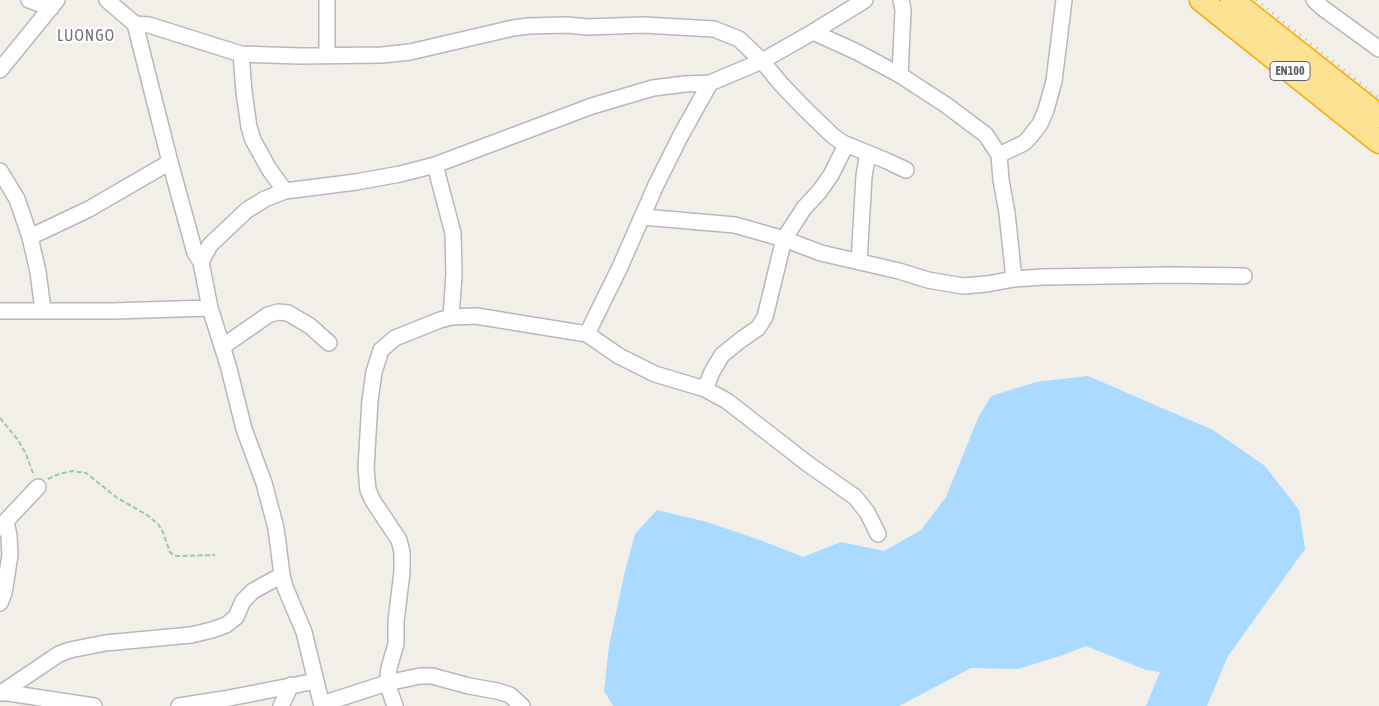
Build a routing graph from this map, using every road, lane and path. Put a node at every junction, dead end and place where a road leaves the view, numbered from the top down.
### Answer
1 (30, 0) edge
2 (108, 0) edge
3 (327, 0) edge
4 (864, 0) edge
5 (901, 0) edge
6 (1064, 0) edge
7 (1201, 0) edge
8 (1232, 0) edge
9 (1314, 0) edge
10 (54, 4) edge
11 (134, 24) junction
12 (814, 32) junction
13 (1379, 49) edge
14 (241, 54) junction
15 (327, 55) junction
16 (762, 61) junction
17 (0, 70) edge
18 (900, 75) junction
19 (710, 83) junction
20 (1379, 116) edge
21 (1379, 142) edge
22 (846, 145) junction
23 (868, 154) junction
24 (999, 155) junction
25 (170, 162) junction
26 (435, 165) junction
27 (0, 170) edge
28 (906, 170) dead end
29 (285, 192) junction
30 (642, 217) junction
31 (30, 237) junction
32 (784, 239) junction
33 (201, 262) junction
34 (859, 262) junction
35 (1244, 276) dead end
36 (1014, 279) junction
37 (210, 308) junction
38 (44, 310) junction
39 (0, 311) edge
40 (452, 317) junction
41 (588, 334) junction
42 (329, 343) dead end
43 (222, 347) junction
44 (705, 389) junction
45 (0, 418) edge
46 (38, 487) junction
47 (3, 526) edge
48 (878, 534) dead end
49 (215, 555) dead end
50 (282, 575) junction
51 (1, 595) edge
52 (316, 681) junction
53 (387, 683) junction
54 (291, 685) junction
55 (0, 693) edge
56 (322, 705) edge
57 (94, 706) edge
58 (179, 706) edge
59 (281, 706) edge
60 (396, 706) edge
61 (522, 706) edge

1 - 10 street
2 - 11 street
3 - 15 street
4 - 12 street
5 - 18 street
6 - 24 street
7 - 21 highway, EN100
8 - 20 highway, EN100
9 - 13 street
10 - 17 street
11 - 14 street
11 - 25 street
12 - 16 street
12 - 18 street
14 - 15 street
14 - 29 street
15 - 16 street
16 - 19 street
16 - 22 street
18 - 24 street
19 - 26 street
19 - 30 street
22 - 23 street
22 - 32 street
23 - 28 street
23 - 34 street
24 - 36 street
25 - 31 street
25 - 33 street
26 - 29 street
26 - 40 street
27 - 31 street
29 - 33 street
30 - 32 street
30 - 41 street
31 - 38 street
32 - 34 street
32 - 44 street
33 - 37 street
34 - 36 street
35 - 36 street
37 - 38 street
37 - 43 street
38 - 39 street
40 - 41 street
40 - 53 street
41 - 44 street
42 - 43 street
43 - 50 street
44 - 48 street
45 - 46 path
46 - 47 street
46 - 49 path
47 - 51 street
50 - 52 street
50 - 55 street
52 - 54 street
52 - 56 street
53 - 56 street
53 - 60 street
53 - 61 street
54 - 58 street
54 - 59 street
55 - 57 street

